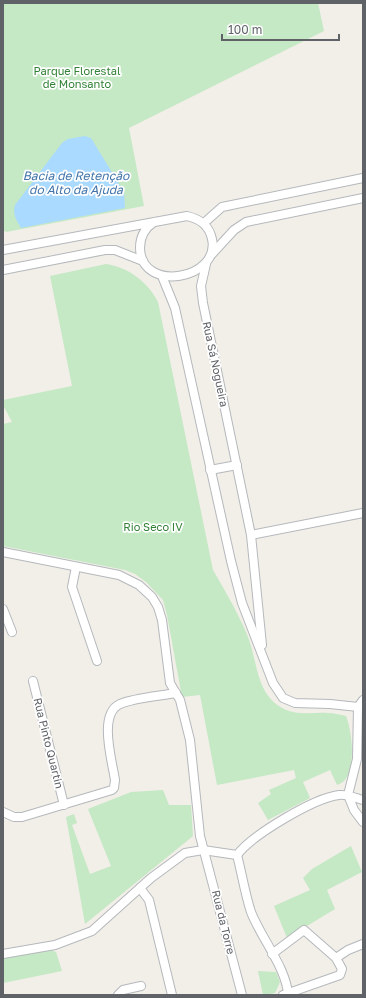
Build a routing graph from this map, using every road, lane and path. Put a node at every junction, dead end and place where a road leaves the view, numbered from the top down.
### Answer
1 (363, 178) edge
2 (363, 198) edge
3 (154, 222) junction
4 (204, 223) junction
5 (3, 250) edge
6 (212, 255) junction
7 (143, 261) junction
8 (206, 264) junction
9 (3, 270) edge
10 (162, 276) junction
11 (237, 465) junction
12 (210, 470) junction
13 (363, 513) edge
14 (251, 535) junction
15 (3, 552) edge
16 (76, 567) junction
17 (240, 597) junction
18 (258, 601) junction
19 (3, 609) edge
20 (12, 632) dead end
21 (263, 656) junction
22 (97, 661) dead end
23 (33, 681) dead end
24 (176, 693) junction
25 (363, 700) edge
26 (358, 707) junction
27 (348, 795) junction
28 (363, 800) edge
29 (64, 805) junction
30 (3, 812) edge
31 (363, 822) edge
32 (203, 850) junction
33 (238, 855) junction
34 (140, 888) junction
35 (363, 944) edge
36 (3, 954) edge
37 (272, 954) junction
38 (336, 958) junction
39 (141, 986) dead end
40 (118, 995) edge
41 (172, 995) edge
42 (242, 995) edge
43 (287, 995) edge

1 - 4 street
2 - 6 street
3 - 4 street
3 - 5 street
3 - 7 street
4 - 6 street
6 - 8 street
7 - 9 street
7 - 10 street
8 - 10 street
8 - 11 street, Rua Sá Nogueira
10 - 12 street, Rua Sá Nogueira
11 - 12 street
11 - 14 street, Rua Sá Nogueira
12 - 17 street, Rua Sá Nogueira
13 - 14 street
14 - 18 street, Rua Sá Nogueira
15 - 16 street, Rua da Torre
16 - 22 street
16 - 24 street, Rua da Torre
17 - 18 street
17 - 21 street, Rua Sá Nogueira
18 - 21 street, Rua Sá Nogueira
19 - 20 street
21 - 26 street, Rua Sá Nogueira
23 - 29 street, Rua Pinto Quartin
24 - 29 street
24 - 32 street, Rua da Torre
25 - 26 street
26 - 27 street
27 - 28 street
27 - 31 street
27 - 33 street
29 - 30 street
32 - 33 street
32 - 34 street
32 - 42 street, Rua da Torre
33 - 37 street
34 - 36 street
34 - 41 street
35 - 38 street
37 - 38 street
37 - 43 street
38 - 43 street
39 - 40 street

